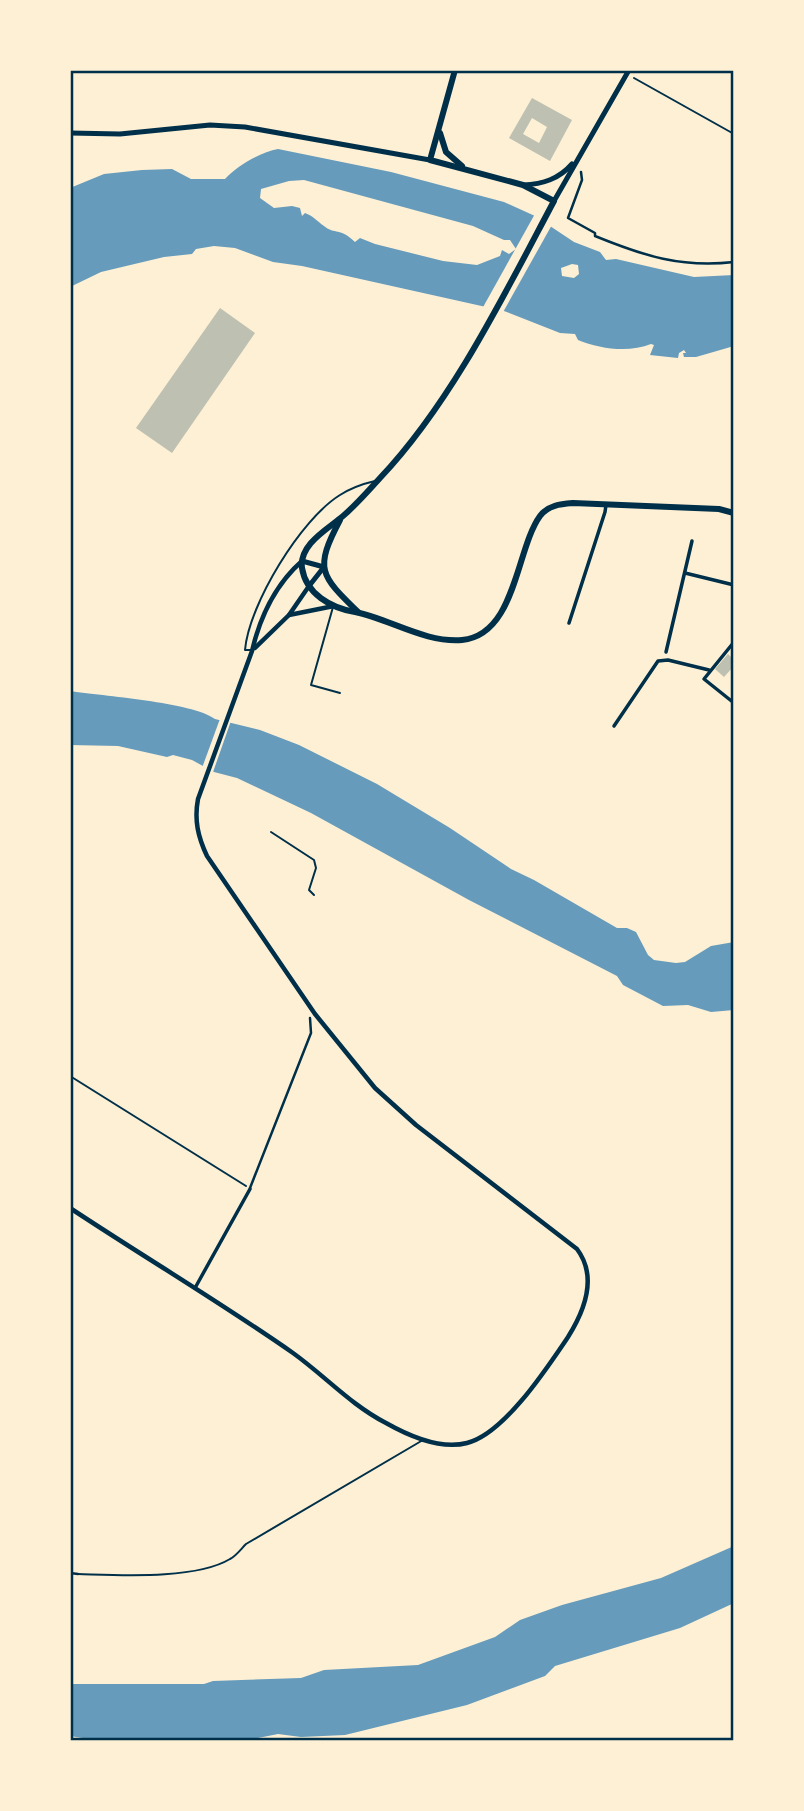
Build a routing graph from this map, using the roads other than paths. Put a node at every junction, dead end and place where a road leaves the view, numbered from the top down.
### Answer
1 (455, 70) edge
2 (629, 70) edge
3 (439, 128) junction
4 (70, 133) edge
5 (581, 154) junction
6 (430, 160) junction
7 (466, 169) junction
8 (581, 172) dead end
9 (523, 185) junction
10 (554, 201) junction
11 (734, 262) edge
12 (379, 480) junction
13 (606, 505) junction
14 (734, 513) edge
15 (342, 517) junction
16 (692, 541) dead end
17 (302, 561) junction
18 (324, 567) junction
19 (685, 573) junction
20 (734, 585) edge
21 (309, 586) junction
22 (334, 606) junction
23 (359, 613) junction
24 (289, 615) junction
25 (569, 623) dead end
26 (734, 642) edge
27 (252, 650) junction
28 (666, 652) dead end
29 (709, 670) junction
30 (340, 693) dead end
31 (734, 703) edge
32 (614, 726) dead end
33 (310, 1018) dead end
34 (250, 1189) joint
35 (70, 1208) edge
36 (194, 1289) junction
37 (424, 1440) junction
38 (70, 1573) edge
39 (78, 1574) joint

1 - 3 main road
2 - 5 main road
3 - 6 main road
3 - 7 main road
4 - 6 main road
5 - 9 main road
5 - 10 main road
6 - 7 main road
7 - 9 main road
8 - 11 street
9 - 10 main road
10 - 12 main road
12 - 15 main road
12 - 27 lane
13 - 14 main road
13 - 23 main road
13 - 25 street
15 - 17 main road
15 - 18 main road
16 - 19 street
17 - 18 main road
17 - 21 main road
17 - 27 street
18 - 21 main road
18 - 23 main road
19 - 20 street
19 - 28 street
21 - 22 main road
21 - 24 street
22 - 23 main road
22 - 24 street
22 - 30 lane
24 - 27 street
26 - 29 street
27 - 37 street
29 - 31 street
29 - 32 street
33 - 34 street
34 - 36 street
35 - 36 street
36 - 37 street
37 - 39 lane
38 - 39 street

